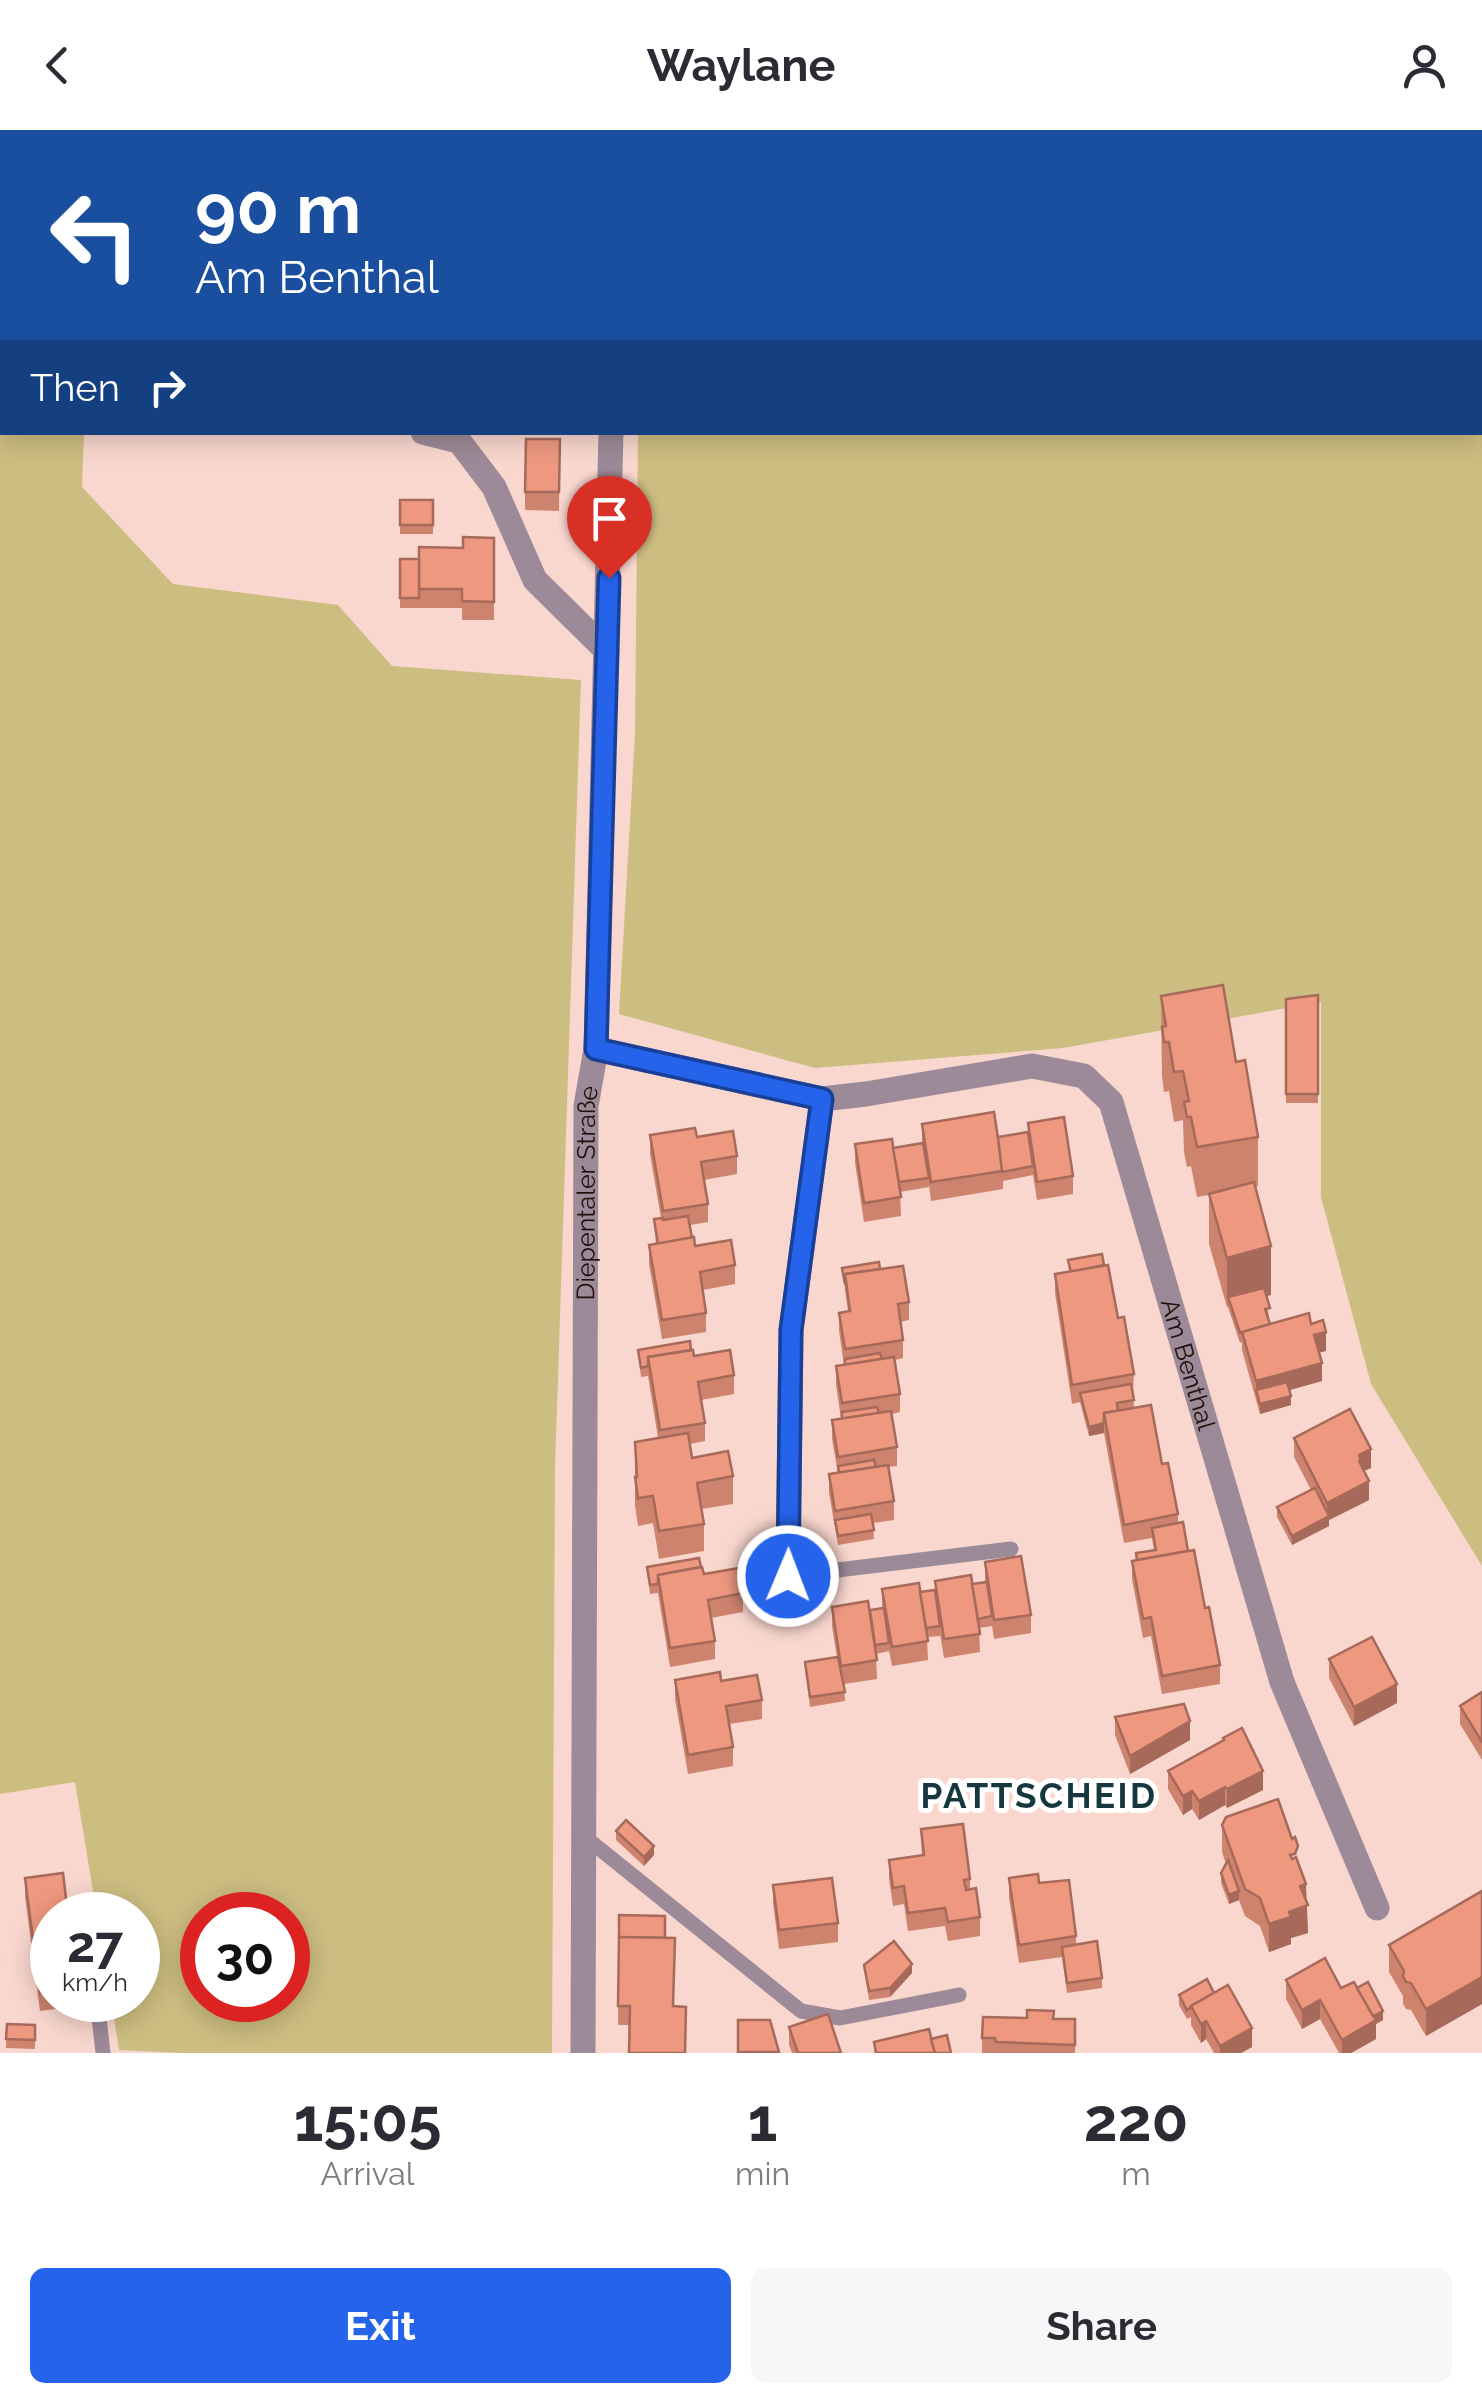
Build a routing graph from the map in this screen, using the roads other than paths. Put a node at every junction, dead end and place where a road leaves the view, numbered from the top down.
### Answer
1 (435, 435) edge
2 (611, 435) edge
3 (607, 651) junction
4 (596, 1049) junction
5 (822, 1099) junction
6 (1011, 1549) dead end
7 (788, 1576) joint
8 (585, 1836) junction
9 (1376, 1908) dead end
10 (959, 1995) dead end
11 (99, 2022) edge
12 (103, 2053) edge
13 (582, 2053) edge

1 - 3 street
2 - 3 street, Diepentaler Straße
3 - 4 street, Diepentaler Straße
4 - 5 street, Am Benthal
4 - 8 street, Diepentaler Straße
5 - 7 street
5 - 9 street, Am Benthal
6 - 7 lane
8 - 10 lane
8 - 13 street, Diepentaler Straße
11 - 12 lane

